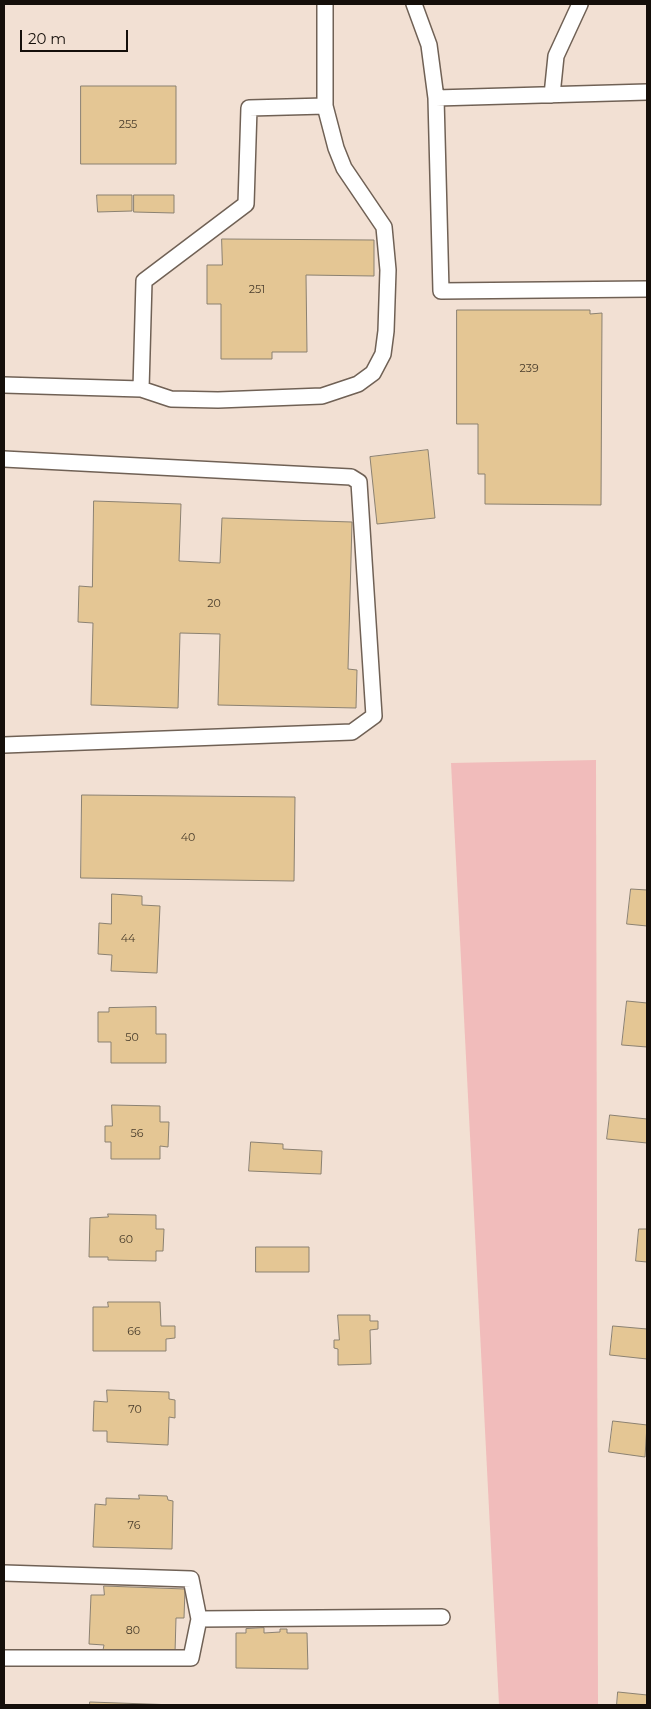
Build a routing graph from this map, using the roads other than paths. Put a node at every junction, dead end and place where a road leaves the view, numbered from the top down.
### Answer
1 (325, 4) edge
2 (414, 4) edge
3 (580, 4) edge
4 (647, 92) edge
5 (552, 95) junction
6 (436, 98) junction
7 (326, 106) junction
8 (647, 290) edge
9 (4, 385) edge
10 (141, 388) junction
11 (4, 459) edge
12 (4, 745) edge
13 (4, 1573) edge
14 (442, 1617) dead end
15 (199, 1619) junction
16 (4, 1658) edge

1 - 7 lane
2 - 6 lane
3 - 5 lane
4 - 5 lane
5 - 6 lane
6 - 8 lane
7 - 10 lane
7 - 10 lane
9 - 10 lane
11 - 12 lane
13 - 15 lane
14 - 15 lane
15 - 16 lane

